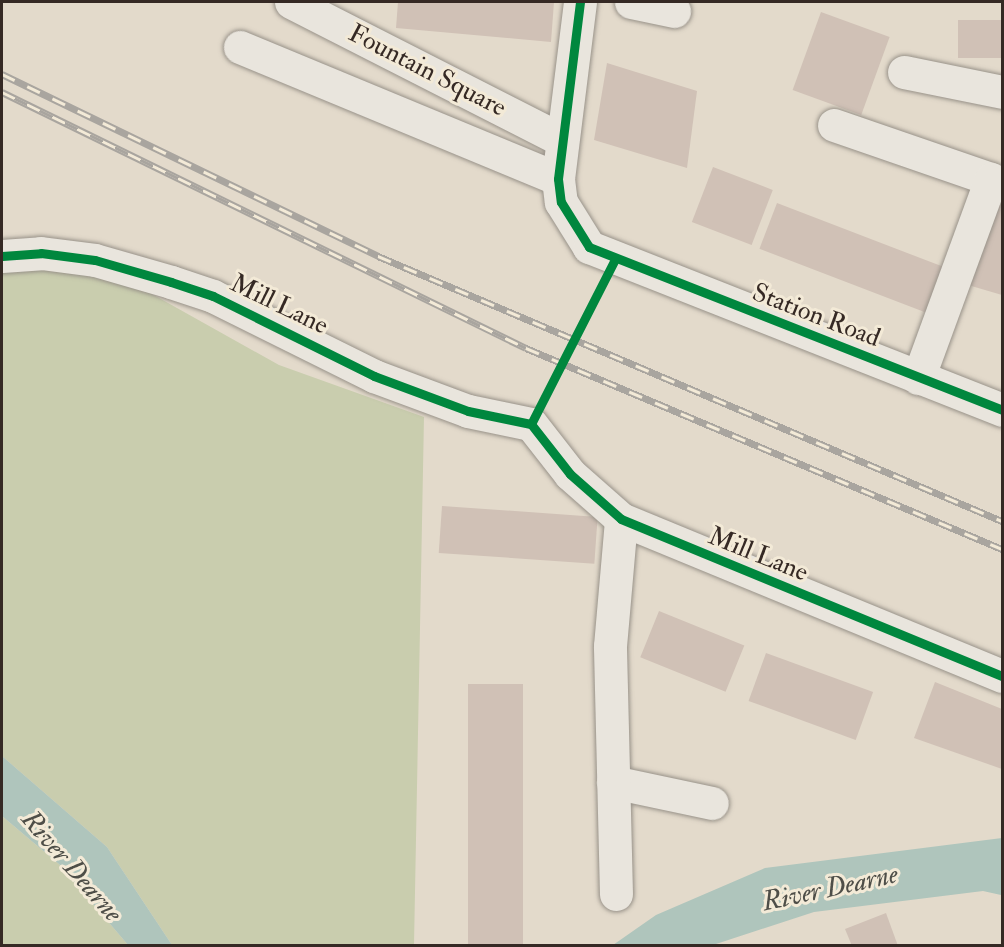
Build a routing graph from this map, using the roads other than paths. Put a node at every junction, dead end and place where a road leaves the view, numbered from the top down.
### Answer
1 (291, 2) edge
2 (580, 2) edge
3 (631, 2) edge
4 (674, 11) dead end
5 (240, 47) dead end
6 (904, 72) dead end
7 (1002, 92) edge
8 (834, 125) dead end
9 (562, 140) junction
10 (558, 179) junction
11 (2, 256) edge
12 (918, 378) junction
13 (1002, 410) edge
14 (621, 519) junction
15 (1002, 676) edge
16 (613, 782) junction
17 (712, 802) dead end
18 (616, 894) dead end

1 - 9 street, Fountain Square
2 - 9 street
3 - 4 street
5 - 10 street
6 - 7 street
8 - 12 street
9 - 10 street
10 - 12 street, Station Road
11 - 14 street, Mill Lane
12 - 13 street, Station Road
14 - 15 street, Mill Lane
14 - 16 street
16 - 17 street
16 - 18 street

